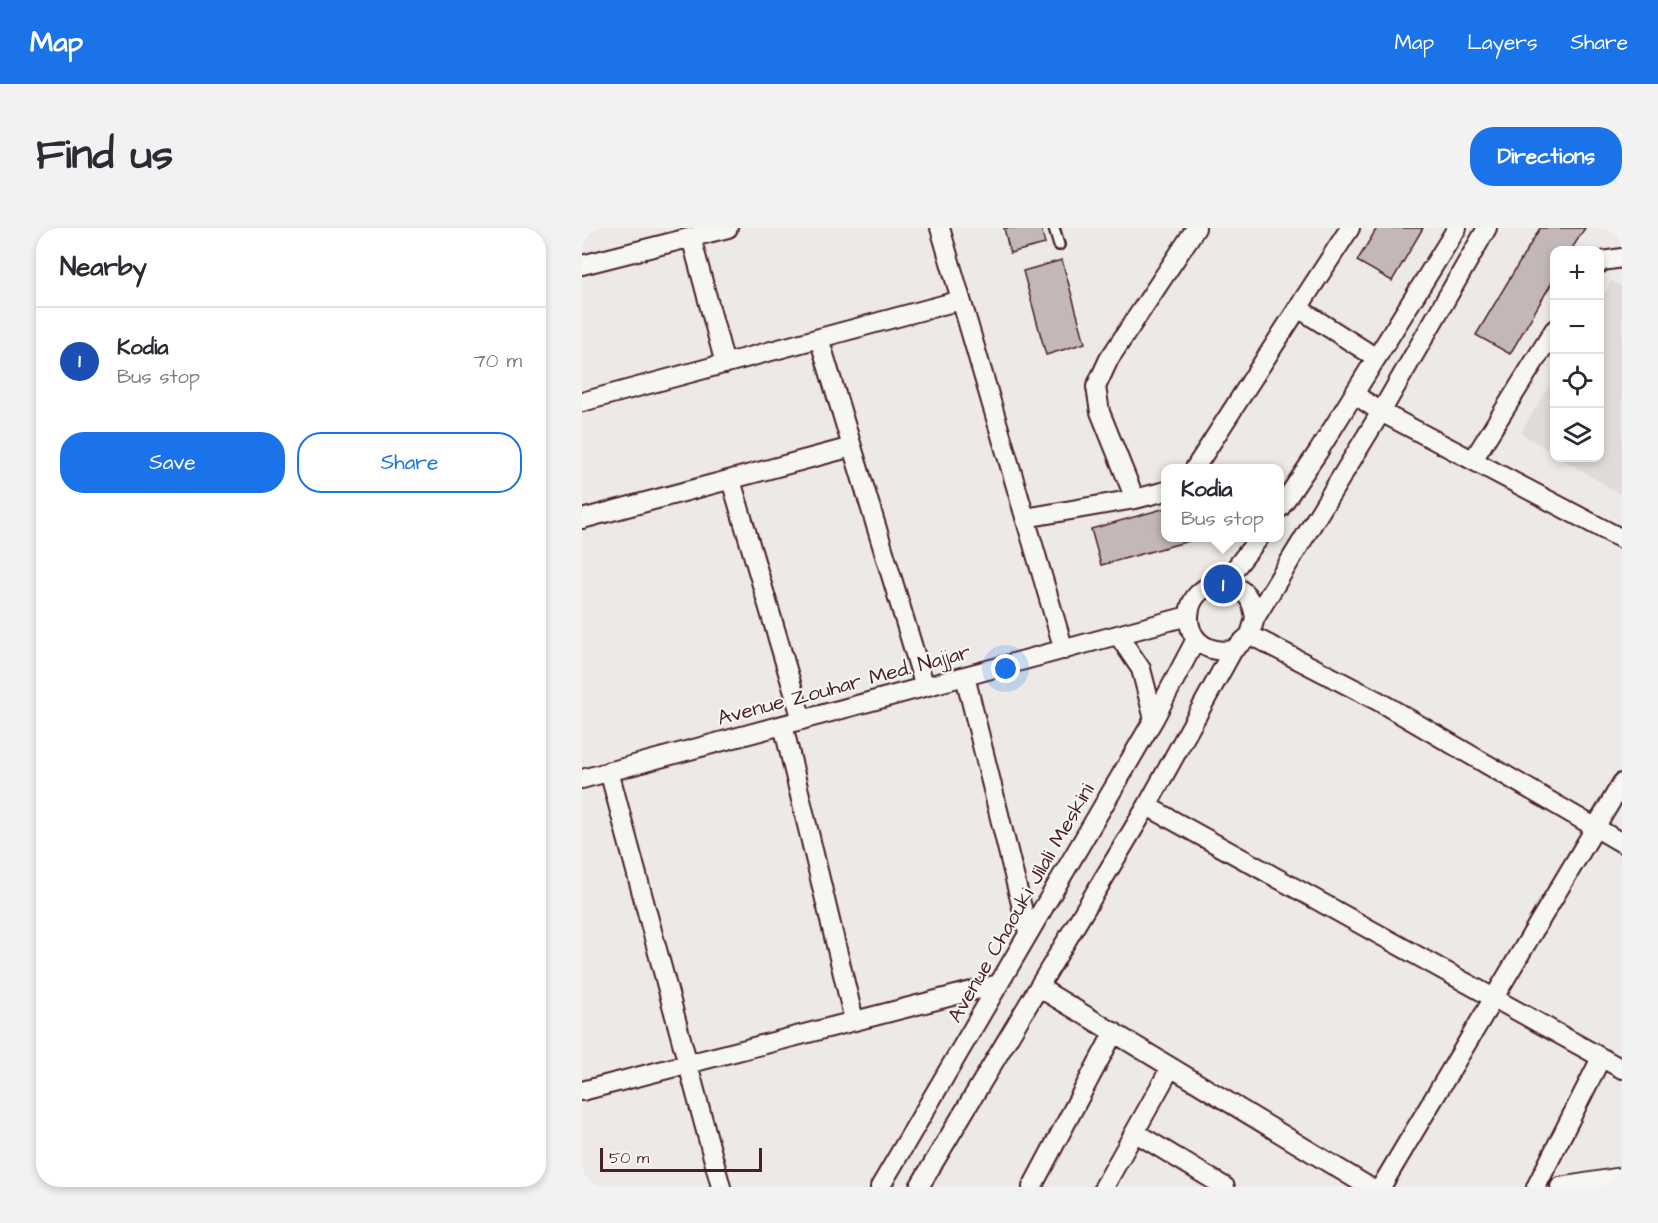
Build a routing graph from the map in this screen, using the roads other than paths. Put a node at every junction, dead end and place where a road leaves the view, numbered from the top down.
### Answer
1 (728, 228) edge
2 (940, 228) edge
3 (1054, 228) edge
4 (1196, 228) edge
5 (1350, 228) edge
6 (1457, 228) edge
7 (1487, 228) edge
8 (691, 237) junction
9 (1059, 245) dead end
10 (1622, 258) edge
11 (1604, 261) edge
12 (582, 264) edge
13 (961, 300) junction
14 (1298, 308) junction
15 (1550, 336) edge
16 (819, 338) junction
17 (1375, 357) junction
18 (725, 364) junction
19 (1354, 394) junction
20 (582, 402) edge
21 (1381, 412) junction
22 (852, 447) junction
23 (1473, 460) junction
24 (1198, 464) edge
25 (730, 480) junction
26 (1161, 492) edge
27 (1135, 499) junction
28 (1284, 502) edge
29 (1025, 518) junction
30 (582, 519) edge
31 (1622, 539) edge
32 (1255, 542) edge
33 (1224, 584) junction
34 (1188, 616) junction
35 (1253, 627) junction
36 (1118, 635) junction
37 (1196, 639) junction
38 (1064, 650) junction
39 (1233, 650) junction
40 (965, 676) junction
41 (925, 687) junction
42 (802, 720) junction
43 (1155, 720) junction
44 (783, 725) junction
45 (609, 771) junction
46 (582, 779) edge
47 (1622, 783) edge
48 (1147, 806) junction
49 (1597, 828) junction
50 (1622, 843) edge
51 (1028, 932) junction
52 (999, 984) junction
53 (1040, 988) junction
54 (1495, 999) junction
55 (854, 1020) junction
56 (1114, 1032) junction
57 (1601, 1058) junction
58 (687, 1064) junction
59 (1171, 1066) junction
60 (1622, 1069) edge
61 (582, 1091) edge
62 (1136, 1133) junction
63 (1622, 1177) edge
64 (1586, 1185) edge
65 (1106, 1186) edge
66 (721, 1187) edge
67 (880, 1187) edge
68 (919, 1187) edge
69 (1032, 1187) edge
70 (1225, 1187) edge
71 (1369, 1187) edge
72 (1381, 1187) edge
73 (1536, 1187) edge
74 (1560, 1187) edge

1 - 8 street
2 - 13 street
3 - 9 lane
4 - 27 street
5 - 14 street
6 - 17 street
7 - 21 street
8 - 12 street
8 - 18 street
10 - 11 street
13 - 16 street
13 - 29 street
14 - 17 street
14 - 24 street
15 - 23 street
16 - 18 street
16 - 22 street
17 - 19 street
18 - 20 street
19 - 21 street
19 - 28 street
21 - 23 street
21 - 35 street
22 - 25 street
22 - 41 street
23 - 31 street
25 - 30 street
25 - 42 street
26 - 27 street
27 - 29 street
29 - 38 street
32 - 33 street
33 - 34 street
33 - 35 street
34 - 36 street, Avenue Zouhar Med. Najjar
34 - 37 street
35 - 39 street
35 - 49 street
36 - 38 street, Avenue Zouhar Med. Najjar
36 - 43 street
37 - 39 street
37 - 43 street, Avenue Chaouki Jilali Meskini
38 - 40 street, Avenue Zouhar Med. Najjar
39 - 48 street
40 - 41 street, Avenue Zouhar Med. Najjar
40 - 51 street
41 - 42 street, Avenue Zouhar Med. Najjar
42 - 44 street, Avenue Zouhar Med. Najjar
43 - 51 street, Avenue Chaouki Jilali Meskini
44 - 45 street, Avenue Zouhar Med. Najjar
44 - 55 street
45 - 46 street, Avenue Zouhar Med. Najjar
45 - 58 street
47 - 49 street
48 - 53 street
48 - 54 street
49 - 50 street
49 - 54 street
51 - 52 street, Avenue Chaouki Jilali Meskini
52 - 55 street
52 - 67 street, Avenue Chaouki Jilali Meskini
53 - 56 street
53 - 68 street
54 - 57 street
54 - 72 street
55 - 58 street
56 - 59 street
56 - 69 street
57 - 60 street
57 - 73 street
58 - 61 street
58 - 66 street
59 - 62 street
59 - 71 street
62 - 65 street
62 - 70 street
63 - 64 street
64 - 74 street

